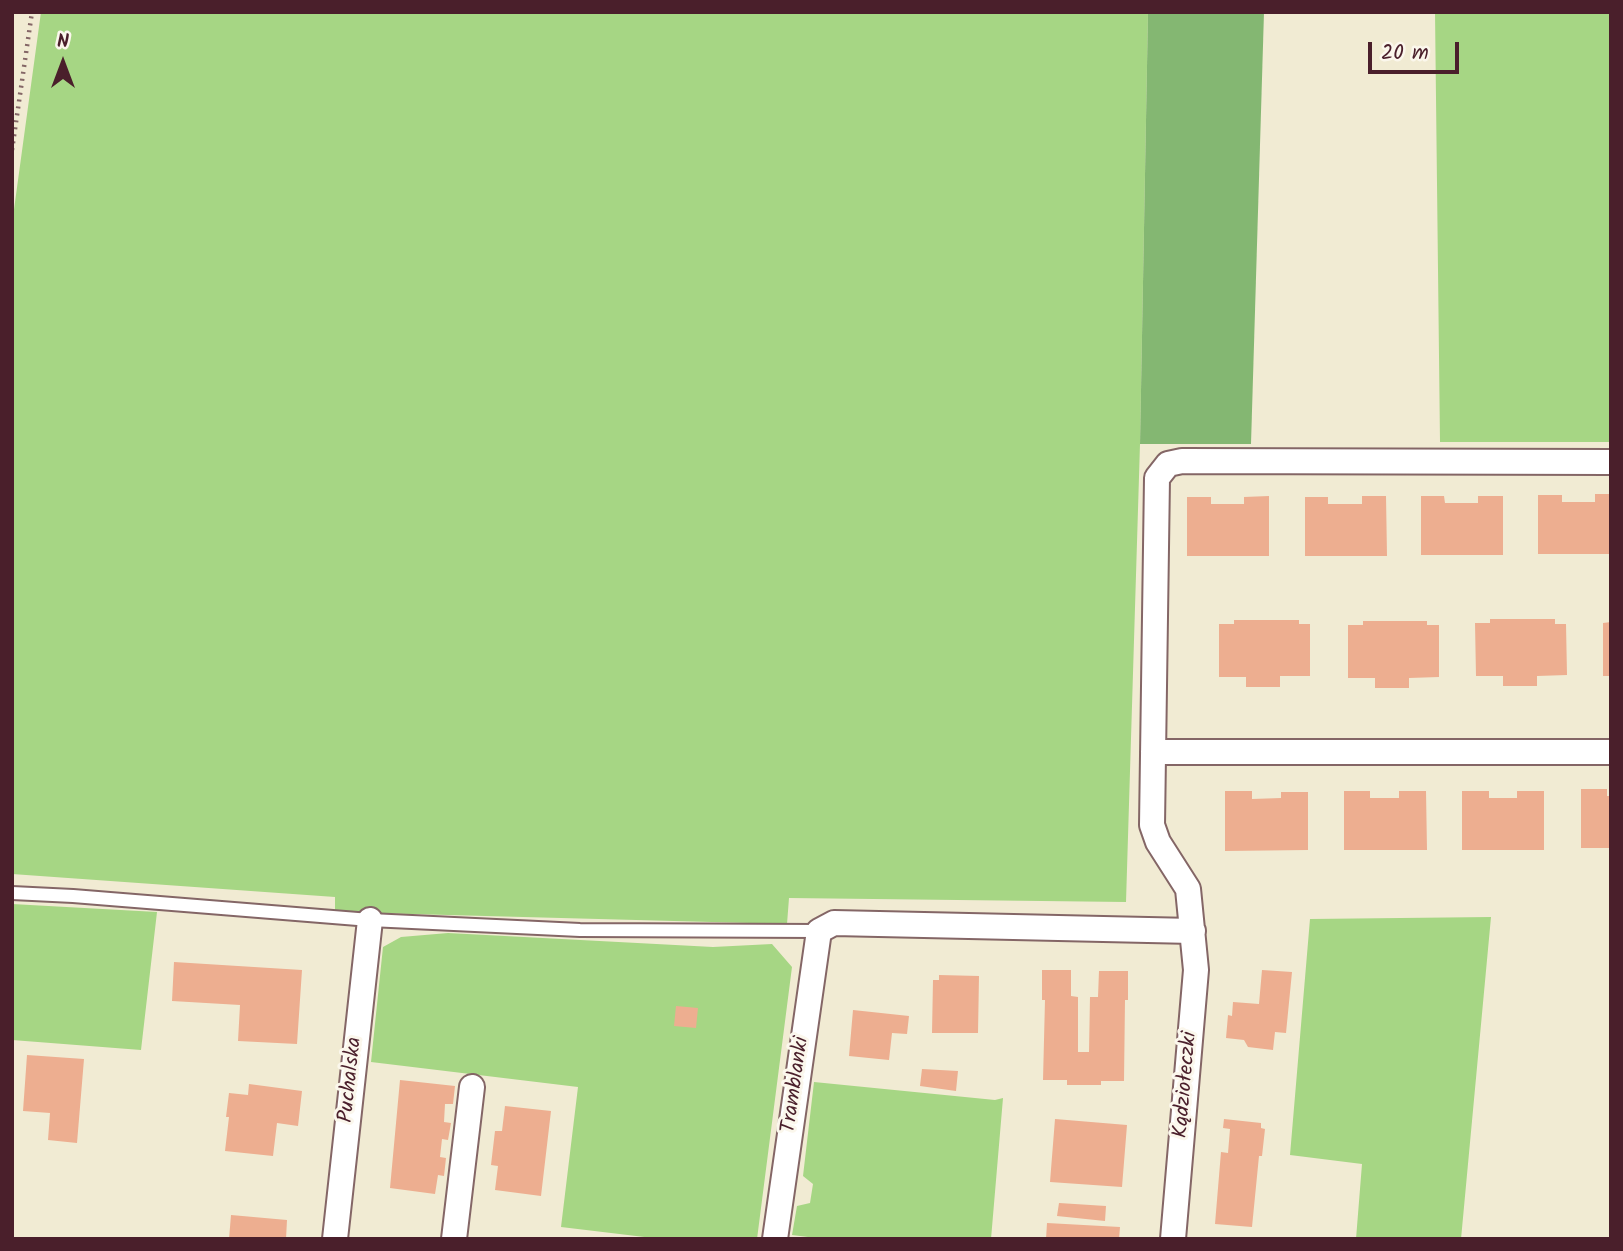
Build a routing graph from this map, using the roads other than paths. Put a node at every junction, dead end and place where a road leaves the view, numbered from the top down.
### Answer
1 (1611, 462) edge
2 (1153, 752) junction
3 (1611, 752) edge
4 (12, 893) edge
5 (370, 920) junction
6 (819, 931) junction
7 (1193, 931) junction
8 (472, 1087) dead end
9 (335, 1239) edge
10 (454, 1239) edge
11 (775, 1239) edge
12 (1173, 1239) edge

1 - 2 street, Kądziołeczki
2 - 3 street
2 - 7 street, Kądziołeczki
4 - 5 lane
5 - 6 lane
5 - 9 street, Puchalska
6 - 7 street
6 - 11 street, Tramblanki
7 - 12 street, Kądziołeczki
8 - 10 street

